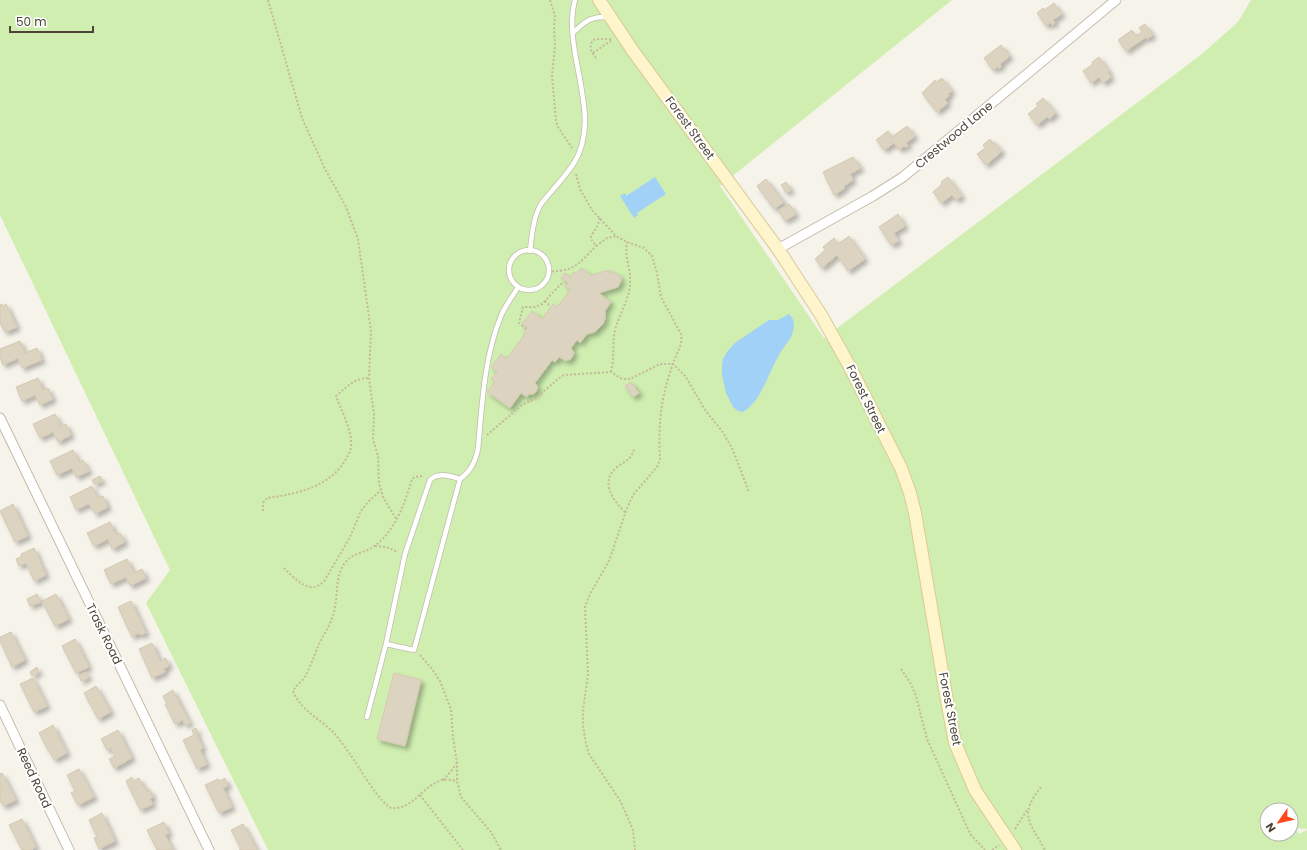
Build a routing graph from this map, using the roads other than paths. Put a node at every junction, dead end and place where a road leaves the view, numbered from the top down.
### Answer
1 (575, 0) edge
2 (1116, 0) edge
3 (600, 1) edge
4 (610, 17) junction
5 (573, 33) junction
6 (778, 249) junction
7 (530, 251) junction
8 (518, 287) junction
9 (0, 418) edge
10 (460, 479) junction
11 (386, 644) junction
12 (0, 705) edge
13 (367, 717) dead end
14 (69, 850) edge
15 (209, 850) edge
16 (1015, 850) edge

1 - 5 lane
2 - 6 street, Crestwood Lane
3 - 4 street, Forest Street
4 - 5 lane
4 - 6 street, Forest Street
5 - 7 lane
6 - 16 street, Forest Street
7 - 8 lane
7 - 8 lane
8 - 10 lane
9 - 15 street, Trask Road
10 - 11 lane
10 - 11 lane
11 - 13 lane
12 - 14 street, Reed Road

